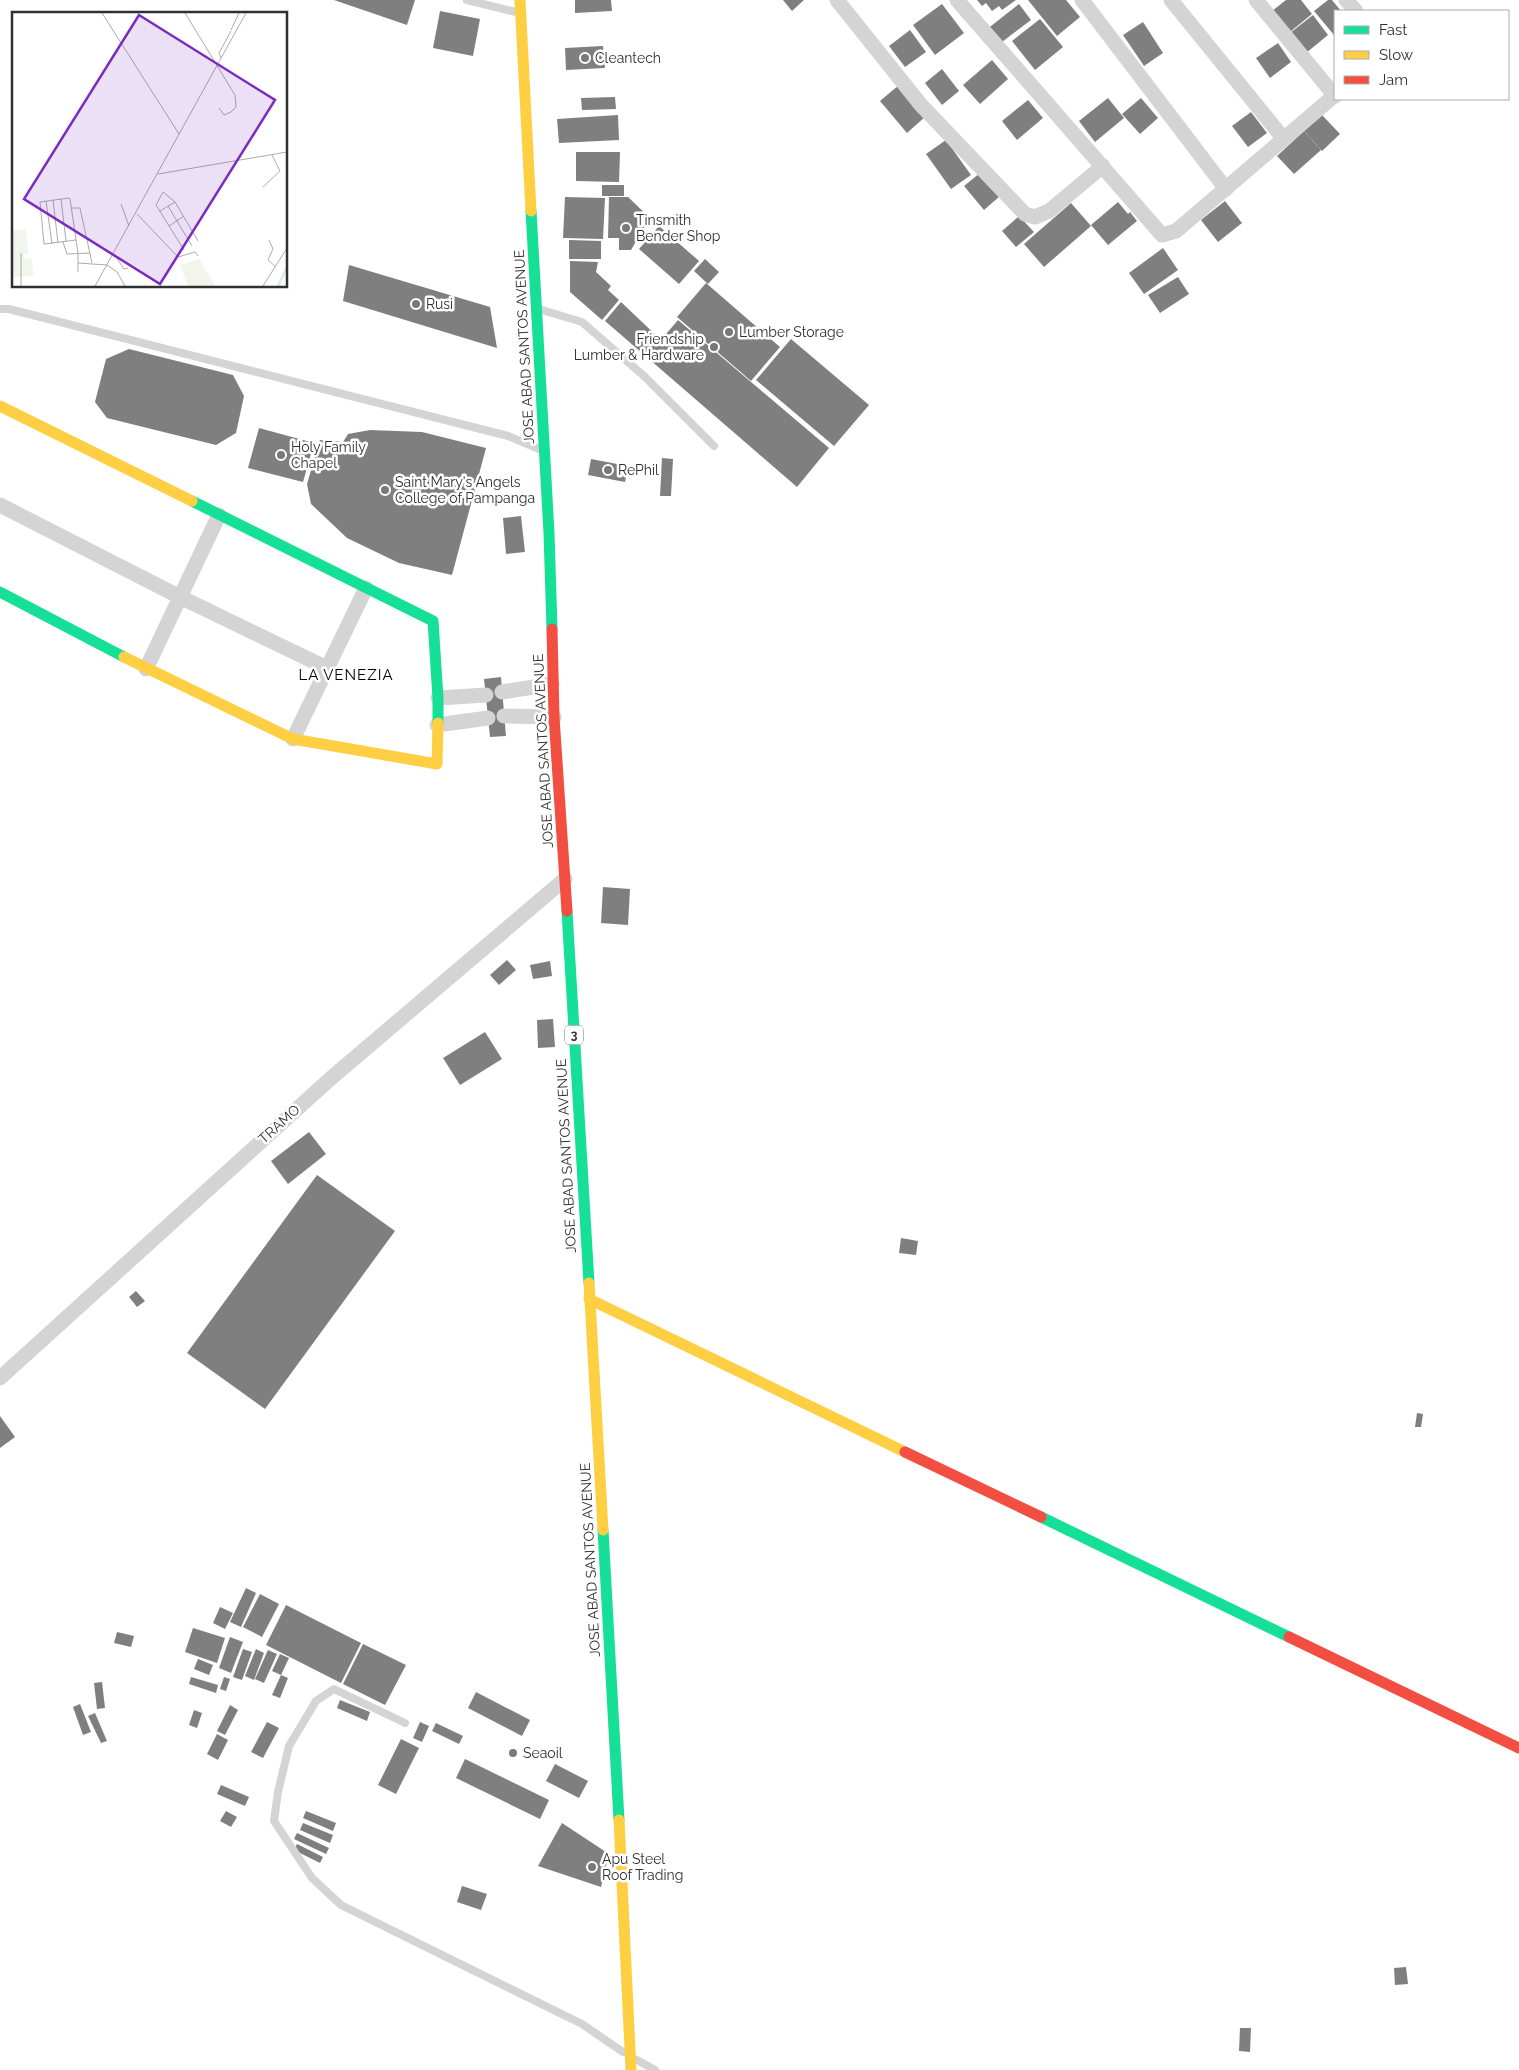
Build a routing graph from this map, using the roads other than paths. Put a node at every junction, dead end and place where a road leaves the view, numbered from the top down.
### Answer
1 (467, 0) edge
2 (520, 0) edge
3 (837, 0) edge
4 (957, 0) edge
5 (1082, 0) edge
6 (1171, 0) edge
7 (1256, 0) edge
8 (1346, 0) edge
9 (1355, 10) edge
10 (520, 14) junction
11 (1334, 94) edge
12 (1334, 96) edge
13 (1282, 138) junction
14 (1103, 166) junction
15 (1226, 189) junction
16 (538, 308) junction
17 (0, 309) edge
18 (0, 406) edge
19 (714, 446) dead end
20 (544, 452) junction
21 (0, 505) edge
22 (219, 515) junction
23 (366, 588) junction
24 (0, 592) edge
25 (180, 597) junction
26 (146, 668) junction
27 (329, 669) junction
28 (552, 684) junction
29 (502, 692) dead end
30 (486, 695) dead end
31 (438, 698) junction
32 (504, 716) dead end
33 (554, 717) junction
34 (488, 718) dead end
35 (437, 725) junction
36 (293, 739) junction
37 (565, 879) junction
38 (589, 1299) junction
39 (0, 1378) edge
40 (405, 1723) dead end
41 (1519, 1748) edge
42 (629, 2056) junction
43 (631, 2070) edge
44 (656, 2070) edge

1 - 10 lane
2 - 10 main road, JOSE ABAD SANTOS AVENUE / 3
3 - 14 street
4 - 14 street
5 - 15 street
6 - 13 street
7 - 11 street
8 - 9 street
10 - 16 main road, JOSE ABAD SANTOS AVENUE / 3
12 - 13 street
13 - 15 street
14 - 15 street
16 - 19 lane
16 - 20 main road, JOSE ABAD SANTOS AVENUE / 3
17 - 20 lane
18 - 22 main road
20 - 28 main road, JOSE ABAD SANTOS AVENUE / 3
21 - 25 street
22 - 23 main road
22 - 25 street
23 - 27 street
23 - 31 main road
24 - 26 main road
25 - 26 street
25 - 27 street
26 - 36 main road
27 - 36 street
28 - 29 street
28 - 33 main road, JOSE ABAD SANTOS AVENUE / 3
30 - 31 street
31 - 35 main road
32 - 33 street
33 - 37 main road, JOSE ABAD SANTOS AVENUE / 3
34 - 35 street
35 - 36 main road
37 - 38 main road, JOSE ABAD SANTOS AVENUE / 3
37 - 39 street, TRAMO
38 - 41 main road
38 - 42 main road, JOSE ABAD SANTOS AVENUE / 3
40 - 42 lane
42 - 43 main road, JOSE ABAD SANTOS AVENUE / 3
42 - 44 lane

